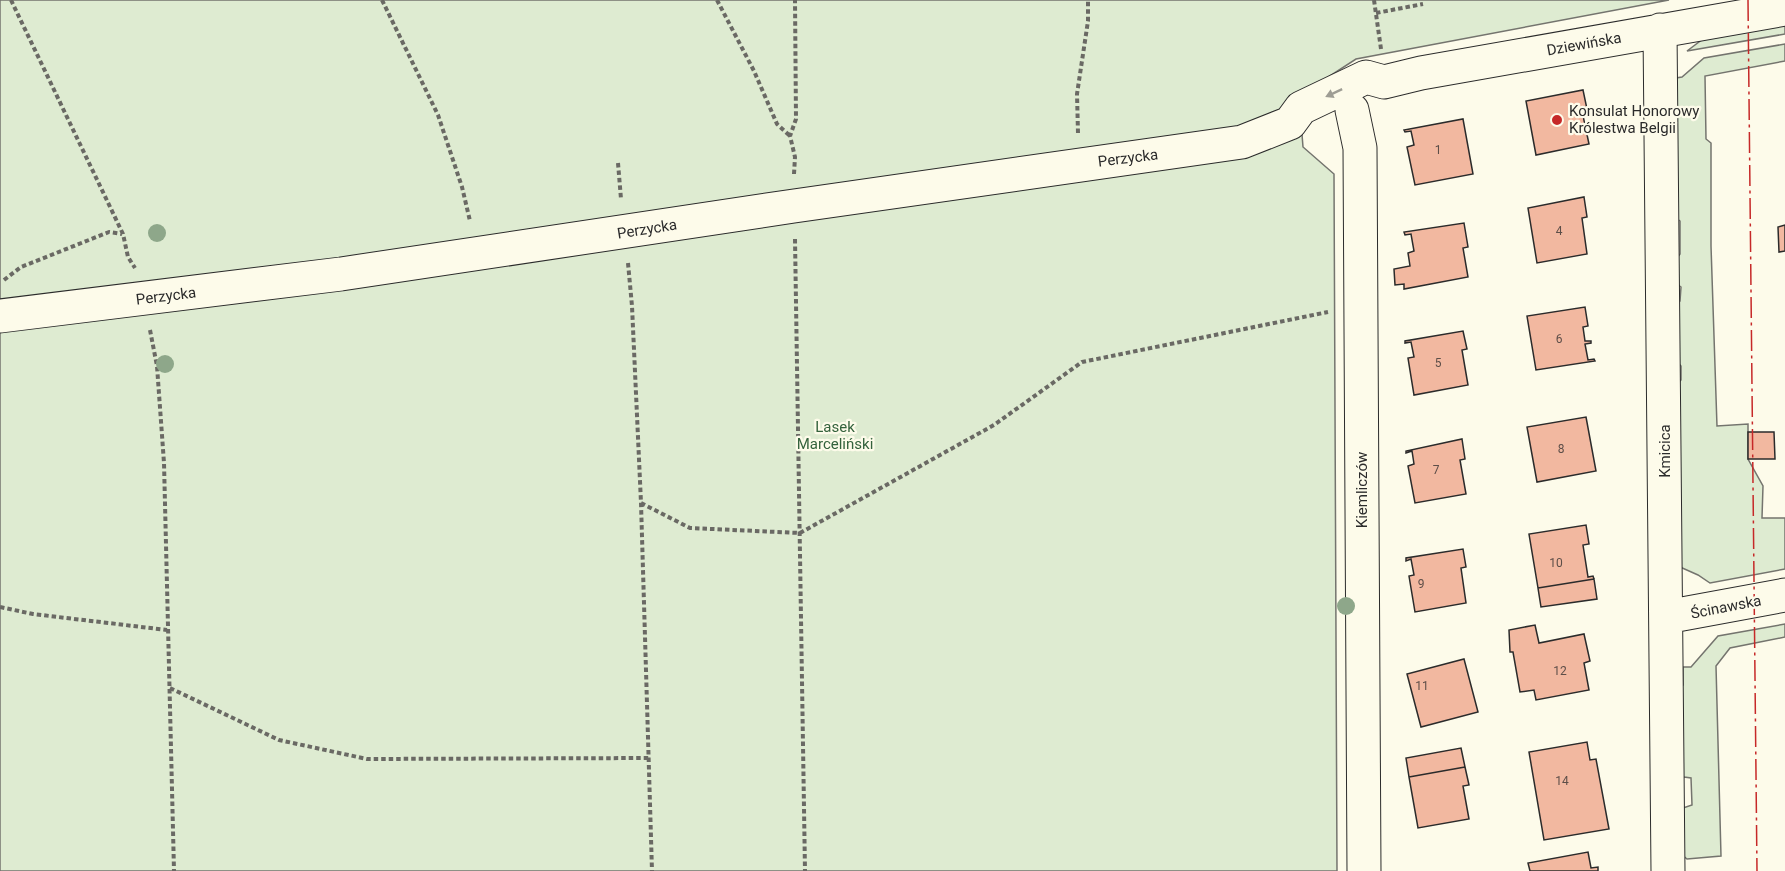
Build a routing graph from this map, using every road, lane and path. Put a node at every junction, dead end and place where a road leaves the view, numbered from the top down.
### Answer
1 (11, 0) edge
2 (382, 0) edge
3 (717, 0) edge
4 (795, 0) edge
5 (1088, 0) edge
6 (1374, 0) edge
7 (1423, 4) dead end
8 (1785, 9) edge
9 (1376, 13) junction
10 (1660, 30) junction
11 (1383, 67) junction
12 (1352, 110) junction
13 (1290, 123) junction
14 (790, 136) junction
15 (1078, 138) dead end
16 (618, 163) dead end
17 (794, 184) dead end
18 (622, 208) dead end
19 (471, 224) dead end
20 (795, 232) dead end
21 (123, 234) junction
22 (628, 259) dead end
23 (138, 274) dead end
24 (4, 280) dead end
25 (1332, 311) dead end
26 (0, 316) edge
27 (149, 325) dead end
28 (641, 503) junction
29 (800, 533) junction
30 (1785, 595) edge
31 (0, 607) edge
32 (1666, 617) junction
33 (167, 630) junction
34 (169, 688) junction
35 (649, 758) junction
36 (174, 871) edge
37 (652, 871) edge
38 (805, 871) edge
39 (1364, 871) edge
40 (1668, 871) edge

1 - 21 path
2 - 19 path
3 - 14 path
4 - 14 path
5 - 15 path
6 - 9 path
7 - 9 path
8 - 10 street, Dziewińska
9 - 11 path
10 - 11 street, Dziewińska
10 - 32 street, Kmicica
11 - 12 street
11 -> 13 street, Dziewińska
12 - 13 street
12 - 39 street, Kiemliczów
13 - 26 street, Perzycka
14 - 17 path
16 - 18 path
20 - 29 path
21 - 23 path
21 - 24 path
22 - 28 path
25 - 29 path
27 - 33 path
28 - 29 path
28 - 35 path
29 - 38 path
30 - 32 street, Ścinawska
31 - 33 path
32 - 40 street, Kmicica
33 - 34 path
34 - 35 path
34 - 36 path
35 - 37 path

